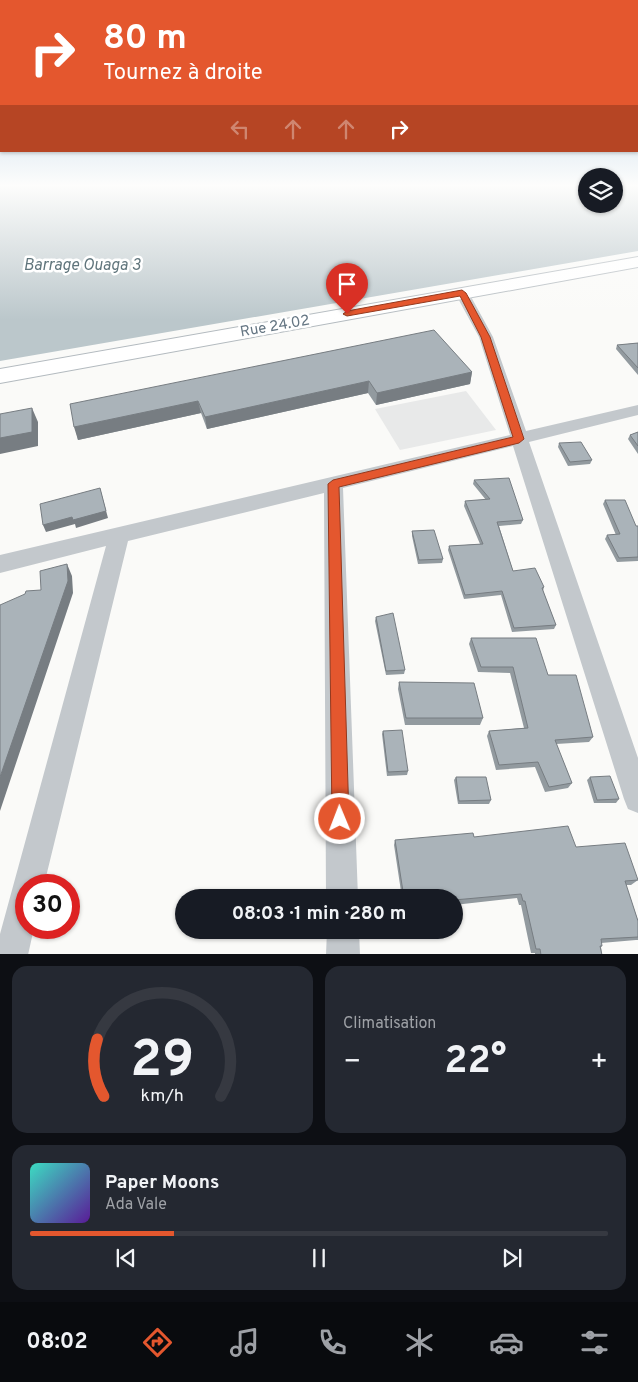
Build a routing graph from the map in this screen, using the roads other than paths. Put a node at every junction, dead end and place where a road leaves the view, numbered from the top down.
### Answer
1 (638, 262) edge
2 (462, 293) junction
3 (0, 376) edge
4 (638, 410) edge
5 (519, 439) junction
6 (333, 484) junction
7 (119, 536) junction
8 (0, 564) edge
9 (638, 798) edge
10 (32, 874) edge
11 (342, 889) edge
12 (15, 938) edge
13 (343, 939) edge
14 (11, 954) edge
15 (343, 954) edge

1 - 2 street, Rue 24.02
2 - 3 street, Rue 24.02
2 - 5 street
4 - 5 street
5 - 6 street
5 - 9 street
6 - 7 street
6 - 11 street
7 - 8 street
7 - 10 street
12 - 14 street
13 - 15 street

